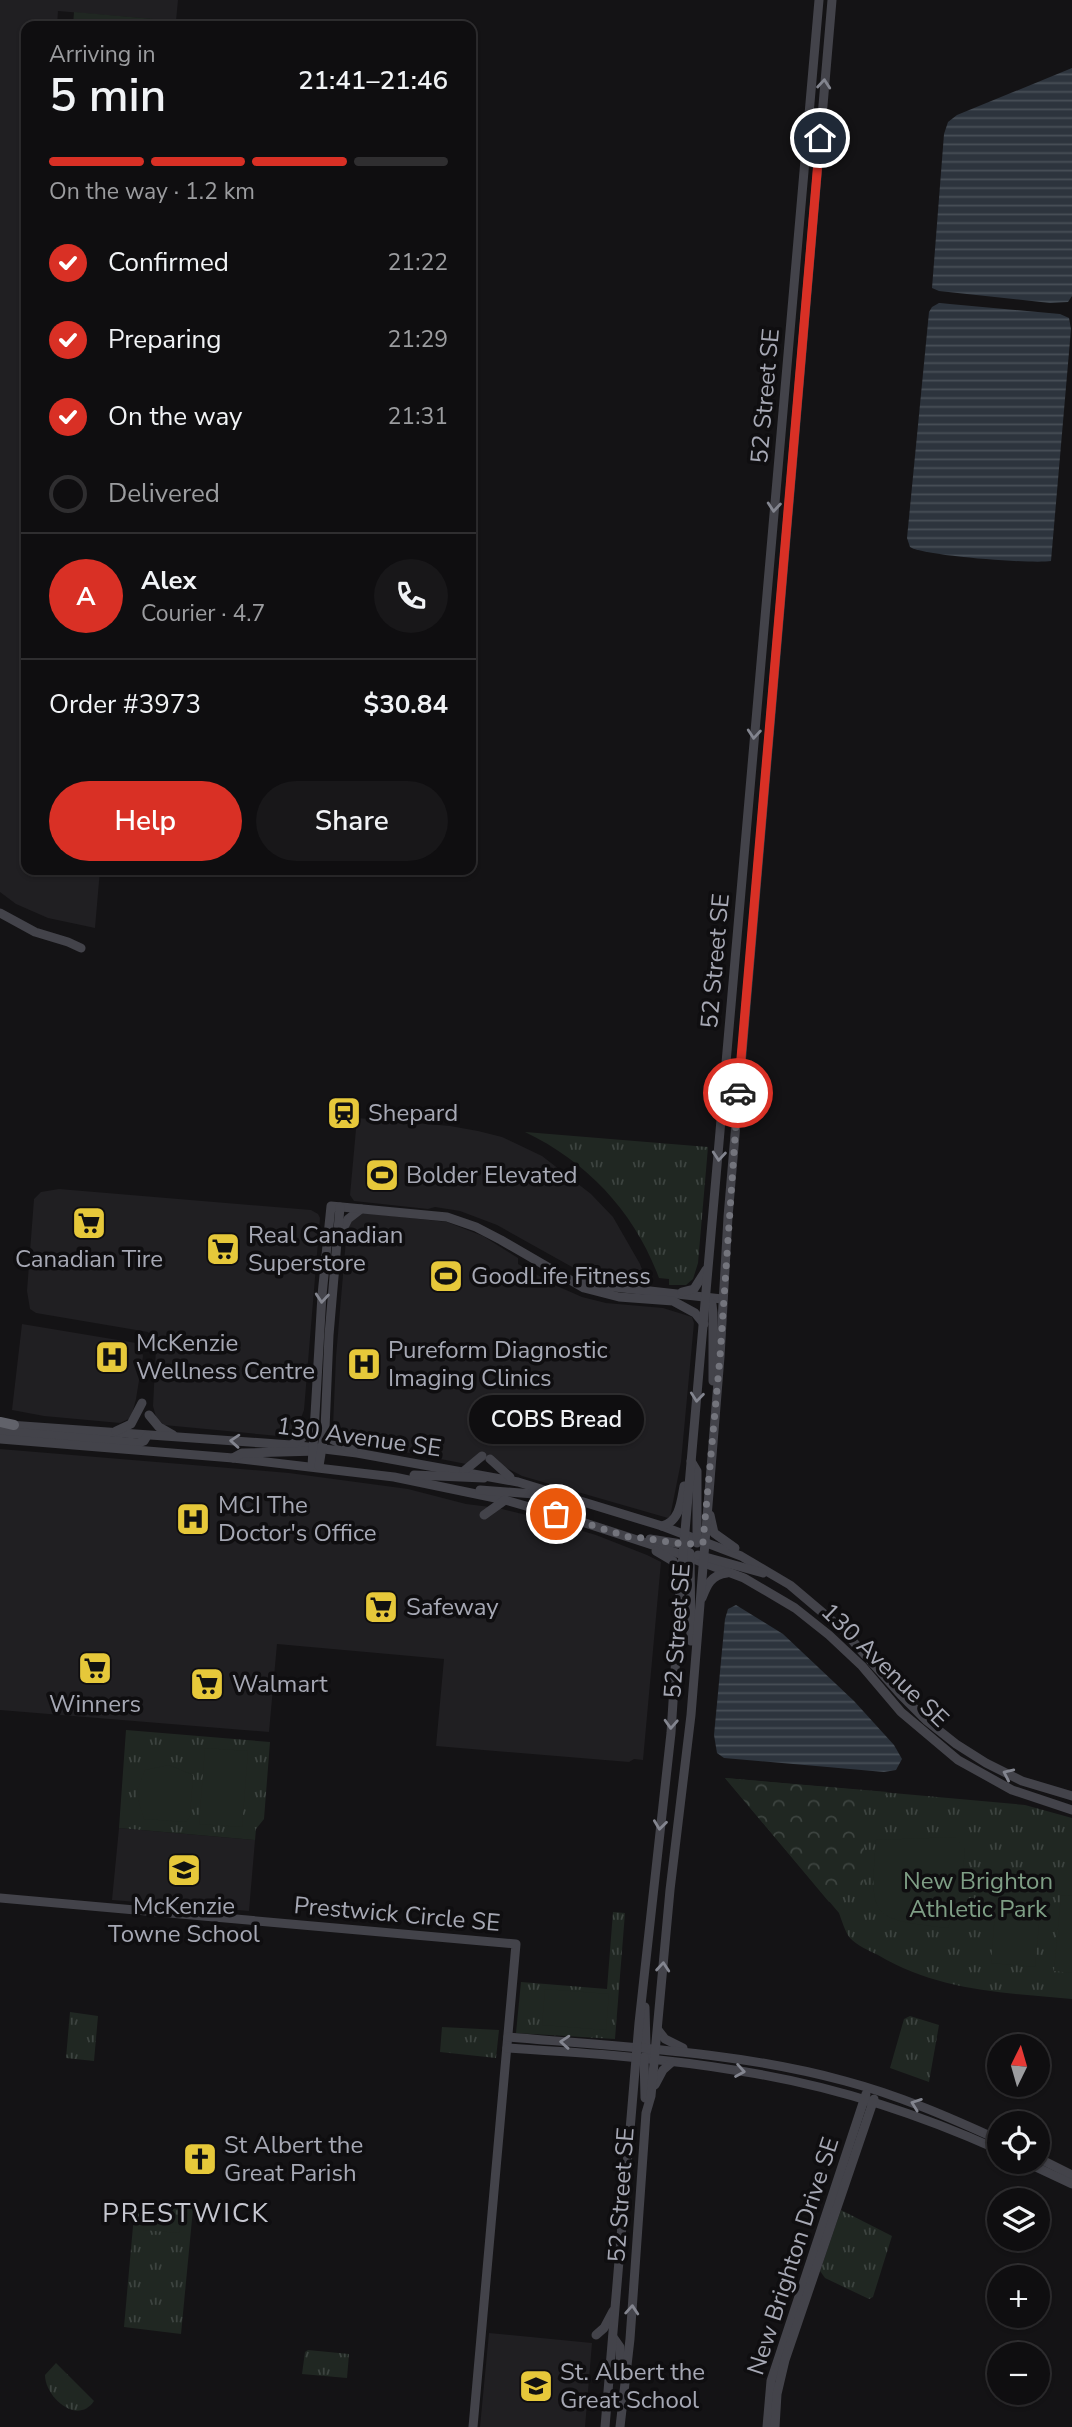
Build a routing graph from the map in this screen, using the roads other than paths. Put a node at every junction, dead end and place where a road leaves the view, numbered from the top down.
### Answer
1 (819, 0) edge
2 (832, 0) edge
3 (0, 913) edge
4 (81, 948) dead end
5 (336, 1207) junction
6 (361, 1209) junction
7 (337, 1240) junction
8 (709, 1262) junction
9 (674, 1297) junction
10 (706, 1298) junction
11 (722, 1299) junction
12 (704, 1324) junction
13 (716, 1389) junction
14 (142, 1403) dead end
15 (149, 1415) dead end
16 (316, 1417) junction
17 (0, 1423) edge
18 (14, 1425) joint
19 (325, 1429) junction
20 (0, 1431) edge
21 (111, 1432) junction
22 (147, 1436) junction
23 (178, 1437) junction
24 (0, 1439) edge
25 (291, 1445) junction
26 (316, 1450) junction
27 (357, 1453) junction
28 (233, 1458) junction
29 (691, 1461) junction
30 (315, 1466) junction
31 (464, 1471) junction
32 (691, 1472) junction
33 (488, 1475) junction
34 (394, 1477) junction
35 (518, 1482) junction
36 (708, 1488) junction
37 (477, 1494) junction
38 (560, 1494) junction
39 (505, 1500) junction
40 (484, 1515) dead end
41 (662, 1526) junction
42 (629, 1537) junction
43 (694, 1549) junction
44 (736, 1574) junction
45 (774, 1576) junction
46 (681, 1577) junction
47 (808, 1600) junction
48 (699, 1606) junction
49 (694, 1663) junction
50 (1058, 1793) junction
51 (1072, 1796) edge
52 (1072, 1803) edge
53 (1072, 1810) edge
54 (0, 1898) edge
55 (643, 1992) junction
56 (639, 2024) junction
57 (658, 2030) junction
58 (508, 2037) junction
59 (622, 2046) junction
60 (646, 2047) junction
61 (507, 2048) junction
62 (691, 2052) junction
63 (617, 2056) junction
64 (645, 2059) junction
65 (672, 2062) junction
66 (634, 2080) junction
67 (872, 2090) junction
68 (651, 2096) junction
69 (869, 2101) junction
70 (646, 2113) junction
71 (987, 2135) edge
72 (987, 2144) edge
73 (1050, 2164) edge
74 (1050, 2174) edge
75 (1072, 2175) edge
76 (1072, 2184) edge
77 (616, 2306) junction
78 (596, 2335) dead end
79 (613, 2337) junction
80 (630, 2339) junction
81 (622, 2403) junction
82 (474, 2427) edge
83 (605, 2427) edge
84 (620, 2427) edge
85 (767, 2427) edge
86 (775, 2427) edge

1 -> 8 main road, 52 Street SE
11 -> 2 main road, 52 Street SE
3 - 4 main road
5 - 6 main road
5 - 7 main road
5 -> 16 main road
6 - 7 main road
6 - 9 main road
7 - 19 main road
8 - 9 main road
8 - 10 main road, 52 Street SE
9 - 10 main road
9 - 12 main road
10 - 11 main road
10 - 12 main road, 52 Street SE
10 - 13 main road
11 - 13 main road, 52 Street SE
12 -> 29 main road, 52 Street SE
13 - 36 main road, 52 Street SE
14 - 21 main road
15 - 23 main road
16 - 25 main road
16 - 26 main road
17 - 18 highway
18 - 21 main road, 130 Avenue SE
19 - 26 main road
19 - 27 main road
20 - 22 main road
21 - 22 main road, 130 Avenue SE
22 - 23 main road, 130 Avenue SE
25 -> 23 main road, 130 Avenue SE
24 - 28 main road, 130 Avenue SE
25 - 26 main road, 130 Avenue SE
26 - 27 main road, 130 Avenue SE
26 - 28 main road
26 - 30 main road
27 - 31 main road, 130 Avenue SE
28 - 30 main road, 130 Avenue SE
29 - 32 main road, 52 Street SE
29 - 43 main road
30 - 34 main road, 130 Avenue SE
31 - 33 main road, 130 Avenue SE
31 - 35 main road
32 - 41 main road
32 - 43 main road, 52 Street SE
33 - 34 main road
33 - 35 main road, 130 Avenue SE
34 - 37 main road, 130 Avenue SE
35 - 38 main road, 130 Avenue SE
36 - 43 main road, 52 Street SE
36 - 47 main road
37 - 38 main road
37 - 39 main road, 130 Avenue SE
38 - 41 main road, 130 Avenue SE
39 - 40 main road
39 - 42 main road, 130 Avenue SE
41 - 43 main road, 130 Avenue SE
42 - 43 main road, 130 Avenue SE
42 - 46 main road
43 - 44 main road, 130 Avenue SE
43 - 45 main road
43 - 45 main road, 130 Avenue SE
43 - 46 main road, 52 Street SE
43 - 48 main road, 52 Street SE
43 - 49 main road
44 - 48 main road
44 - 53 main road, 130 Avenue SE
45 - 47 main road, 130 Avenue SE
46 -> 55 main road, 52 Street SE
50 -> 47 main road, 130 Avenue SE
48 - 49 main road, 52 Street SE
57 -> 49 main road, 52 Street SE
50 - 51 main road, 130 Avenue SE
50 - 52 main road
54 - 58 main road, Prestwick Circle SE
55 - 56 main road, 52 Street SE
55 - 60 main road
56 - 59 main road
56 - 60 main road, 52 Street SE
57 - 60 main road, 52 Street SE
57 - 62 main road
59 -> 58 main road
58 - 61 main road, Prestwick Circle SE
59 - 60 main road
60 - 62 main road
60 - 64 main road, 52 Street SE
60 - 64 main road
61 - 63 main road
61 - 82 main road, Prestwick Circle SE
62 - 67 main road
63 - 64 main road
63 - 66 main road
64 - 65 main road
64 - 66 main road, 52 Street SE
64 - 68 main road, 52 Street SE
64 - 70 main road
65 - 68 main road
65 -> 69 main road
66 - 77 main road, 52 Street SE
67 - 69 main road, New Brighton Drive SE
71 -> 67 main road
68 - 70 main road, 52 Street SE
69 - 72 main road
69 - 85 main road, New Brighton Drive SE
69 - 86 main road, New Brighton Drive SE
80 -> 70 main road, 52 Street SE
73 - 75 main road
74 - 76 main road
77 - 78 main road
77 - 79 main road, 52 Street SE
79 - 80 main road
79 - 81 main road
79 - 83 main road, 52 Street SE
80 - 81 main road, 52 Street SE
81 - 84 main road, 52 Street SE

